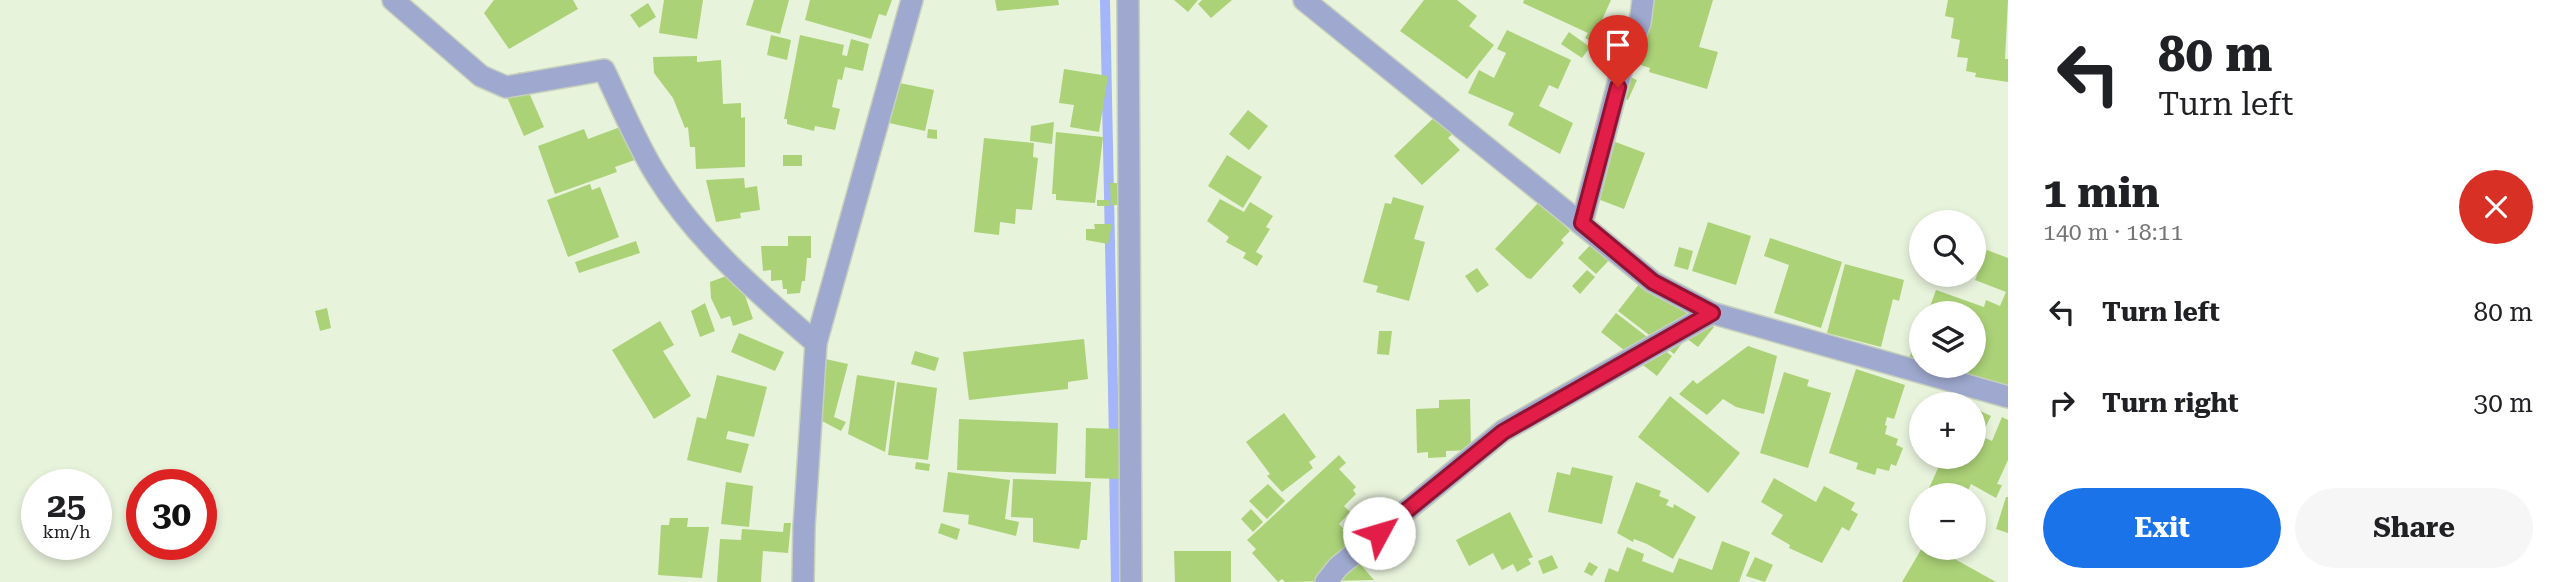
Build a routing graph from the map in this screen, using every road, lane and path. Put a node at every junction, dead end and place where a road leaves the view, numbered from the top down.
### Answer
1 (393, 0) edge
2 (912, 0) edge
3 (1128, 0) edge
4 (1304, 0) edge
5 (1643, 0) edge
6 (1582, 223) junction
7 (1712, 313) junction
8 (816, 343) junction
9 (2008, 397) edge
10 (803, 582) edge
11 (1131, 582) edge
12 (1325, 582) edge

1 - 8 street
2 - 8 street
3 - 11 street
4 - 6 street
5 - 6 street
6 - 7 street
7 - 9 street
7 - 12 street
8 - 10 street

